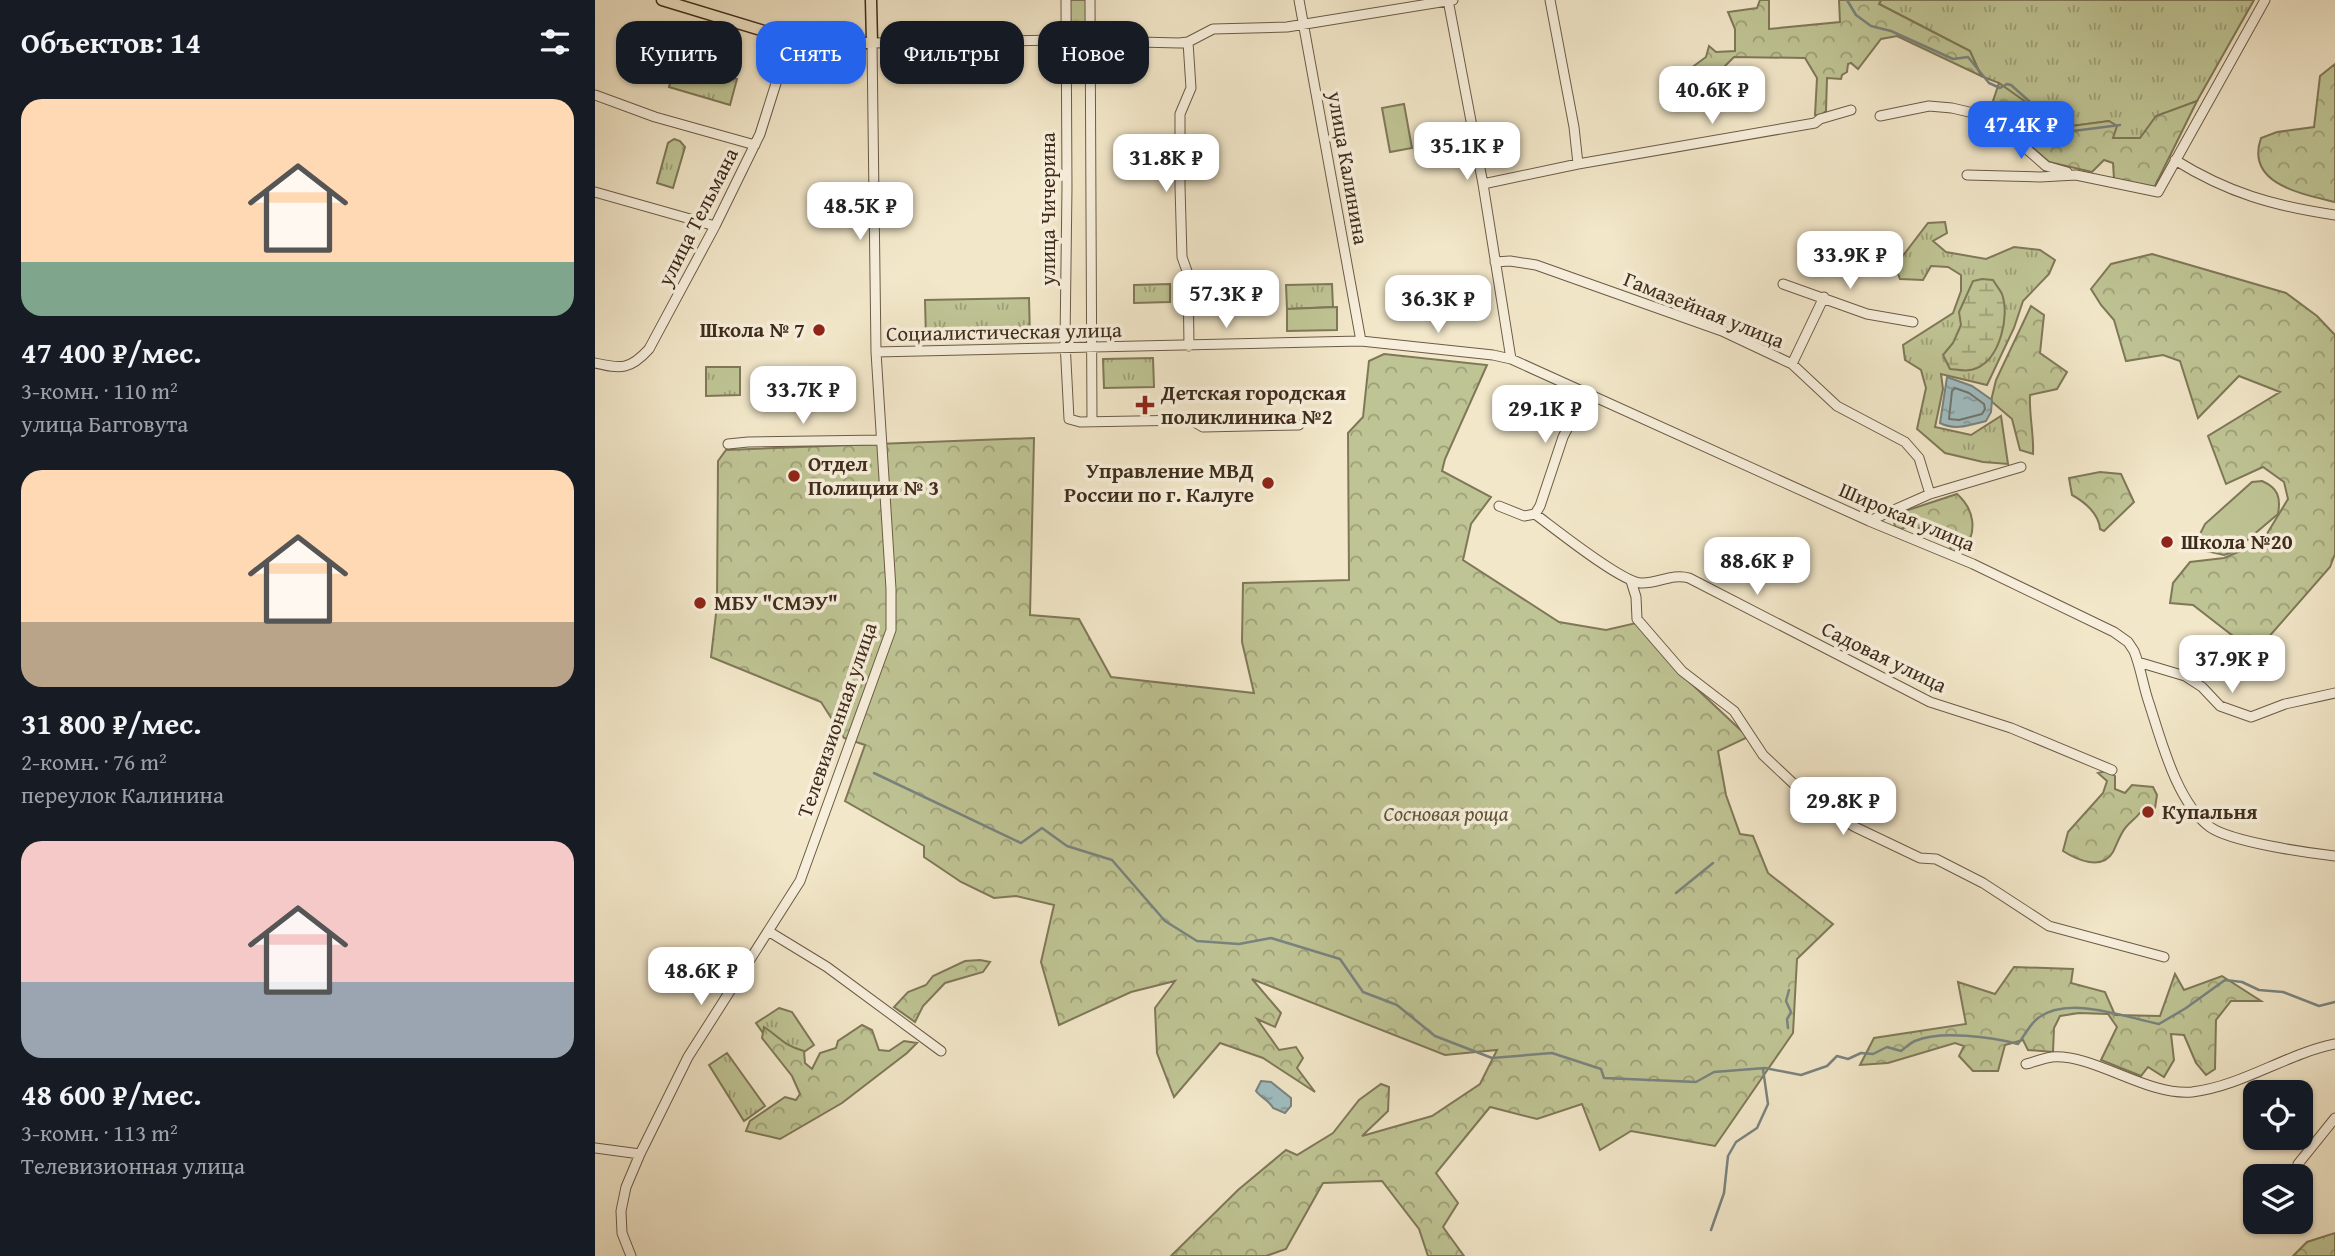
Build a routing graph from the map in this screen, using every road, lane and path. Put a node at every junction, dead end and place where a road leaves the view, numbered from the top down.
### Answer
1 (662, 0) edge
2 (870, 0) edge
3 (1066, 0) edge
4 (1090, 0) edge
5 (1299, 0) edge
6 (1449, 0) edge
7 (1550, 0) edge
8 (2265, 0) edge
9 (1066, 21) edge
10 (1090, 21) edge
11 (1304, 25) junction
12 (756, 29) edge
13 (1038, 41) edge
14 (1149, 42) edge
15 (1188, 42) junction
16 (866, 43) edge
17 (872, 43) junction
18 (775, 84) edge
19 (1066, 84) edge
20 (1090, 84) edge
21 (595, 95) edge
22 (1851, 110) dead end
23 (1880, 116) dead end
24 (755, 145) junction
25 (2175, 160) junction
26 (1579, 164) junction
27 (1967, 175) dead end
28 (2076, 175) junction
29 (1483, 184) junction
30 (595, 192) edge
31 (2335, 215) edge
32 (715, 226) junction
33 (1495, 262) junction
34 (1783, 284) dead end
35 (1824, 297) junction
36 (1913, 322) dead end
37 (1361, 341) junction
38 (1189, 346) junction
39 (1065, 348) junction
40 (1091, 348) junction
41 (876, 352) junction
42 (1511, 359) junction
43 (595, 363) edge
44 (1792, 364) junction
45 (1586, 392) junction
46 (1092, 422) junction
47 (1299, 425) dead end
48 (881, 440) junction
49 (728, 444) dead end
50 (2021, 467) dead end
51 (1930, 494) junction
52 (1499, 506) dead end
53 (1535, 514) junction
54 (1869, 521) junction
55 (1631, 580) junction
56 (2138, 662) junction
57 (2335, 693) edge
58 (2112, 770) dead end
59 (2335, 856) edge
60 (768, 931) junction
61 (2164, 957) dead end
62 (2335, 1044) edge
63 (941, 1051) dead end
64 (2026, 1064) dead end
65 (2335, 1118) edge
66 (595, 1148) edge
67 (640, 1154) junction
68 (2298, 1164) dead end
69 (631, 1256) edge

1 - 12 main road
2 - 17 main road, Телевизионная улица
3 - 9 street, улица Чичерина
4 - 10 street, улица Чичерина
5 - 11 street, улица Калинина
6 - 11 street
6 - 29 street
7 - 26 street
8 - 25 street
11 - 15 street
11 - 37 street, улица Калинина
13 - 17 street
14 - 15 street
15 - 38 street
16 - 17 main road
17 - 41 street, Телевизионная улица
18 - 24 street, улица Тельмана
19 - 39 street, улица Чичерина
20 - 40 street, улица Чичерина
21 - 24 street
22 - 26 street
23 - 28 street
24 - 32 street, улица Тельмана
25 - 28 street
25 - 31 street
26 - 29 street
27 - 28 street
29 - 33 street
30 - 32 street
32 - 43 street, улица Тельмана
33 - 42 street
33 - 44 street, Гамазейная улица
34 - 35 street
35 - 36 street
35 - 44 street
37 - 38 street, Социалистическая улица
37 - 42 street, Социалистическая улица
38 - 40 street, Социалистическая улица
39 - 40 street, Социалистическая улица
39 - 41 street, Социалистическая улица
39 - 46 street, улица Чичерина
40 - 46 street, улица Чичерина
41 - 48 street, Телевизионная улица
42 - 45 street, Широкая улица
44 - 51 street, Гамазейная улица
45 - 53 street
45 - 54 street, Широкая улица
46 - 47 street
48 - 49 street
48 - 60 street, Телевизионная улица
50 - 51 street
51 - 54 street
52 - 53 street
53 - 55 street
54 - 56 street, Широкая улица
55 - 58 street, Садовая улица
55 - 61 street
56 - 57 street
56 - 59 street, Широкая улица
60 - 63 street
60 - 67 street, Телевизионная улица
62 - 64 street
65 - 68 street
66 - 67 street
67 - 69 street, Телевизионная улица

